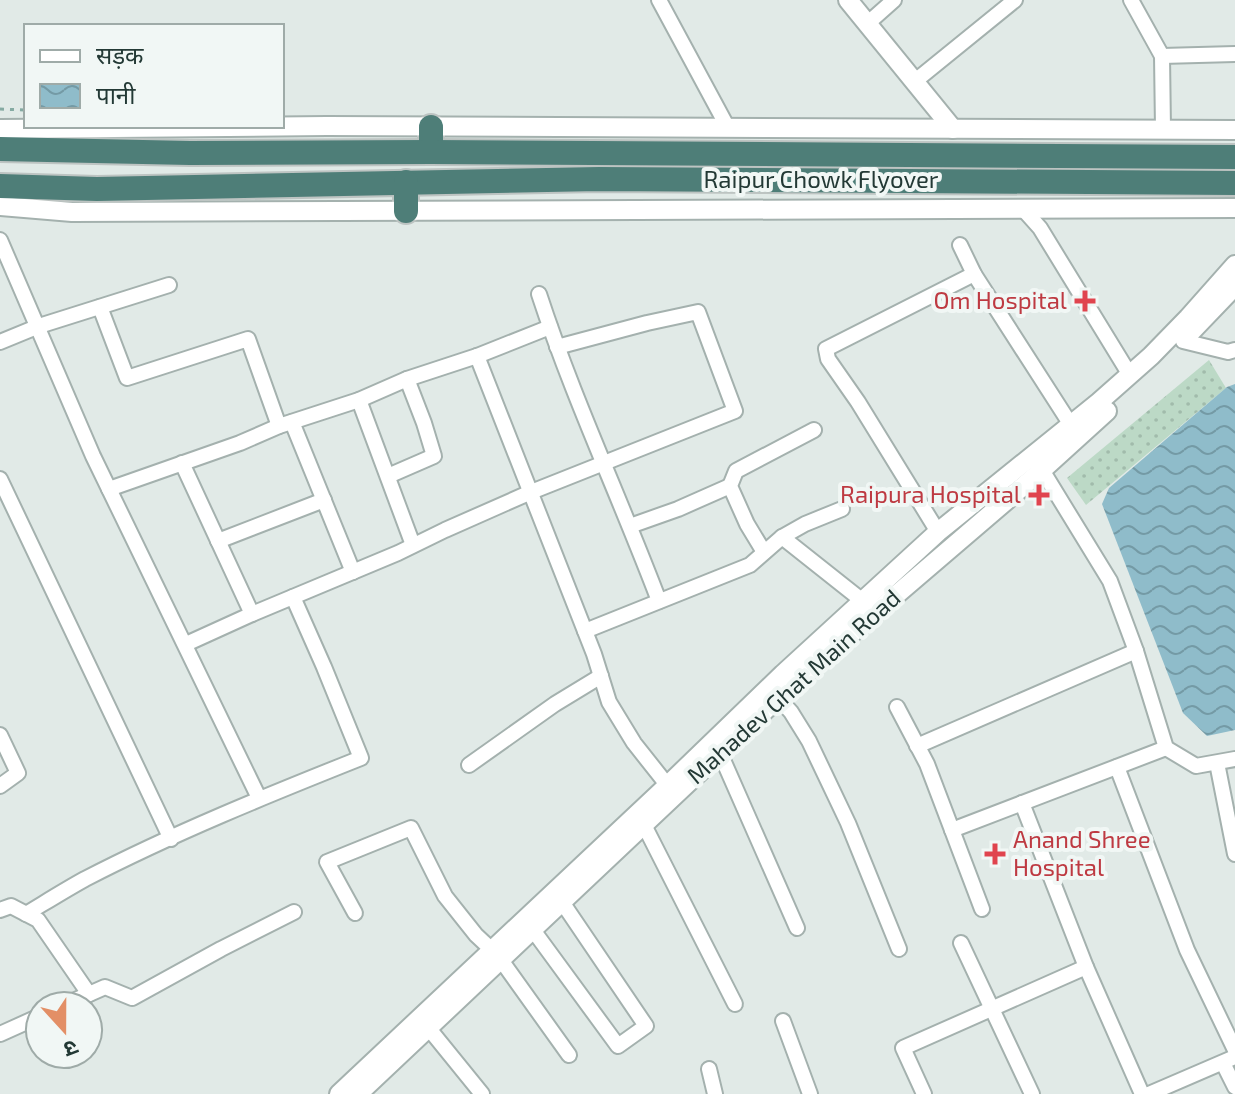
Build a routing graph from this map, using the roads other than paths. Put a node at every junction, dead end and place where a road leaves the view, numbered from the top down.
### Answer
1 (659, 0) edge
2 (848, 0) edge
3 (894, 0) edge
4 (1015, 0) edge
5 (1131, 0) edge
6 (867, 24) junction
7 (1235, 54) edge
8 (1162, 56) junction
9 (914, 82) junction
10 (284, 126) edge
11 (431, 127) junction
12 (109, 128) edge
13 (728, 128) junction
14 (0, 129) edge
15 (953, 129) junction
16 (1163, 129) junction
17 (1235, 130) edge
18 (0, 149) edge
19 (431, 152) junction
20 (1235, 157) edge
21 (406, 182) junction
22 (1235, 183) edge
23 (0, 186) edge
24 (0, 206) edge
25 (1235, 208) edge
26 (1023, 209) junction
27 (406, 211) junction
28 (0, 240) edge
29 (960, 245) dead end
30 (1235, 265) edge
31 (974, 274) junction
32 (169, 285) dead end
33 (1235, 286) edge
34 (539, 294) dead end
35 (100, 307) junction
36 (39, 326) junction
37 (550, 327) junction
38 (1183, 341) junction
39 (0, 342) edge
40 (557, 347) junction
41 (1235, 350) edge
42 (477, 356) junction
43 (1130, 375) junction
44 (407, 379) junction
45 (359, 400) junction
46 (286, 424) junction
47 (1071, 425) junction
48 (814, 430) dead end
49 (182, 463) junction
50 (603, 463) junction
51 (1036, 464) junction
52 (388, 476) junction
53 (0, 479) edge
54 (730, 486) junction
55 (109, 489) junction
56 (531, 492) junction
57 (324, 500) junction
58 (842, 509) dead end
59 (630, 526) junction
60 (938, 532) junction
61 (782, 537) junction
62 (218, 541) junction
63 (413, 545) junction
64 (764, 552) junction
65 (353, 572) junction
66 (293, 597) junction
67 (659, 601) junction
68 (869, 607) junction
69 (252, 614) junction
70 (585, 631) junction
71 (186, 644) junction
72 (1136, 651) junction
73 (601, 676) junction
74 (774, 693) junction
75 (897, 707) dead end
76 (0, 735) edge
77 (917, 746) junction
78 (1166, 748) junction
79 (720, 753) junction
80 (1235, 759) edge
81 (0, 760) edge
82 (1217, 763) junction
83 (469, 765) dead end
84 (1117, 767) junction
85 (18, 773) junction
86 (0, 786) edge
87 (672, 790) junction
88 (259, 798) junction
89 (1022, 803) junction
90 (644, 825) junction
91 (952, 830) junction
92 (171, 839) junction
93 (1235, 854) edge
94 (562, 902) junction
95 (982, 909) dead end
96 (0, 910) edge
97 (294, 912) dead end
98 (355, 913) dead end
99 (26, 914) junction
100 (797, 928) dead end
101 (533, 930) junction
102 (961, 943) dead end
103 (899, 949) dead end
104 (496, 955) junction
105 (1086, 967) junction
106 (86, 990) edge
107 (98, 990) edge
108 (735, 1004) dead end
109 (992, 1009) junction
110 (783, 1021) dead end
111 (424, 1022) junction
112 (24, 1023) edge
113 (0, 1034) edge
114 (1235, 1050) edge
115 (569, 1055) dead end
116 (1229, 1060) edge
117 (709, 1069) dead end
118 (1235, 1087) edge
119 (1157, 1092) edge
120 (339, 1094) edge
121 (358, 1094) edge
122 (482, 1094) edge
123 (715, 1094) edge
124 (810, 1094) edge
125 (924, 1094) edge
126 (1032, 1094) edge
127 (1142, 1094) edge

1 - 13 street
2 - 6 street
3 - 6 street
4 - 9 street
5 - 8 street
6 - 9 street
7 - 8 street
8 - 16 street
9 - 15 street
10 - 11 street
11 - 13 street
11 - 19 highway
12 - 14 street
13 - 15 street
15 - 16 street
16 - 17 street
18 - 19 highway, Raipur Chowk Flyover
19 - 20 highway, Raipur Chowk Flyover
21 - 22 highway, Raipur Chowk Flyover
21 - 23 highway, Raipur Chowk Flyover
21 - 27 highway
24 - 27 street
25 - 26 street
26 - 27 street
26 - 43 street
28 - 36 street
29 - 31 street
30 - 43 street
31 - 47 street
31 - 60 street
32 - 35 street
33 - 38 street, Mahadev Ghat Main Road
34 - 37 street
35 - 36 street
35 - 46 street
36 - 39 street
36 - 55 street
37 - 40 street
37 - 42 street
38 - 41 street
38 - 51 street, Mahadev Ghat Main Road
40 - 50 street
40 - 50 street
42 - 44 street
42 - 56 street
43 - 47 street
44 - 45 street
44 - 52 street
45 - 46 street
45 - 52 street
46 - 49 street
46 - 57 street
47 - 51 street
48 - 54 street
49 - 55 street
49 - 62 street
50 - 56 street
50 - 59 street
51 - 60 street
51 - 68 street, Mahadev Ghat Main Road
51 - 72 street
52 - 63 street
53 - 92 street
54 - 59 street
54 - 64 street
55 - 71 street
56 - 63 street
56 - 70 street
57 - 62 street
57 - 65 street
58 - 61 street
59 - 67 street
60 - 68 street
61 - 64 street
61 - 68 street
62 - 69 street
63 - 65 street
64 - 67 street
65 - 66 street
66 - 69 street
66 - 88 street
67 - 70 street
68 - 74 street, Mahadev Ghat Main Road
69 - 71 street
70 - 73 street
71 - 88 street
72 - 77 street
72 - 78 street
73 - 83 street
73 - 87 street
74 - 79 street, Mahadev Ghat Main Road
74 - 87 street
74 - 103 street
75 - 77 street
76 - 85 street
77 - 91 street
78 - 82 street
78 - 84 street
79 - 87 street, Mahadev Ghat Main Road
79 - 100 street
80 - 82 street
81 - 85 street
82 - 93 street
84 - 89 street
84 - 114 street
85 - 86 street
87 - 90 street, Mahadev Ghat Main Road
87 - 104 street
88 - 92 street
89 - 91 street
89 - 105 street
90 - 94 street, Mahadev Ghat Main Road
90 - 108 street
91 - 95 street
92 - 99 street
94 - 101 street, Mahadev Ghat Main Road
94 - 101 street
96 - 99 street
97 - 107 street
98 - 104 street
99 - 106 street
101 - 104 street, Mahadev Ghat Main Road
102 - 109 street
104 - 111 street, Mahadev Ghat Main Road
104 - 115 street
105 - 109 street
105 - 127 street
109 - 125 street
109 - 126 street
110 - 124 street
111 - 120 street
111 - 121 street, Mahadev Ghat Main Road
111 - 122 street
112 - 113 street
116 - 118 street
116 - 119 street
117 - 123 street

